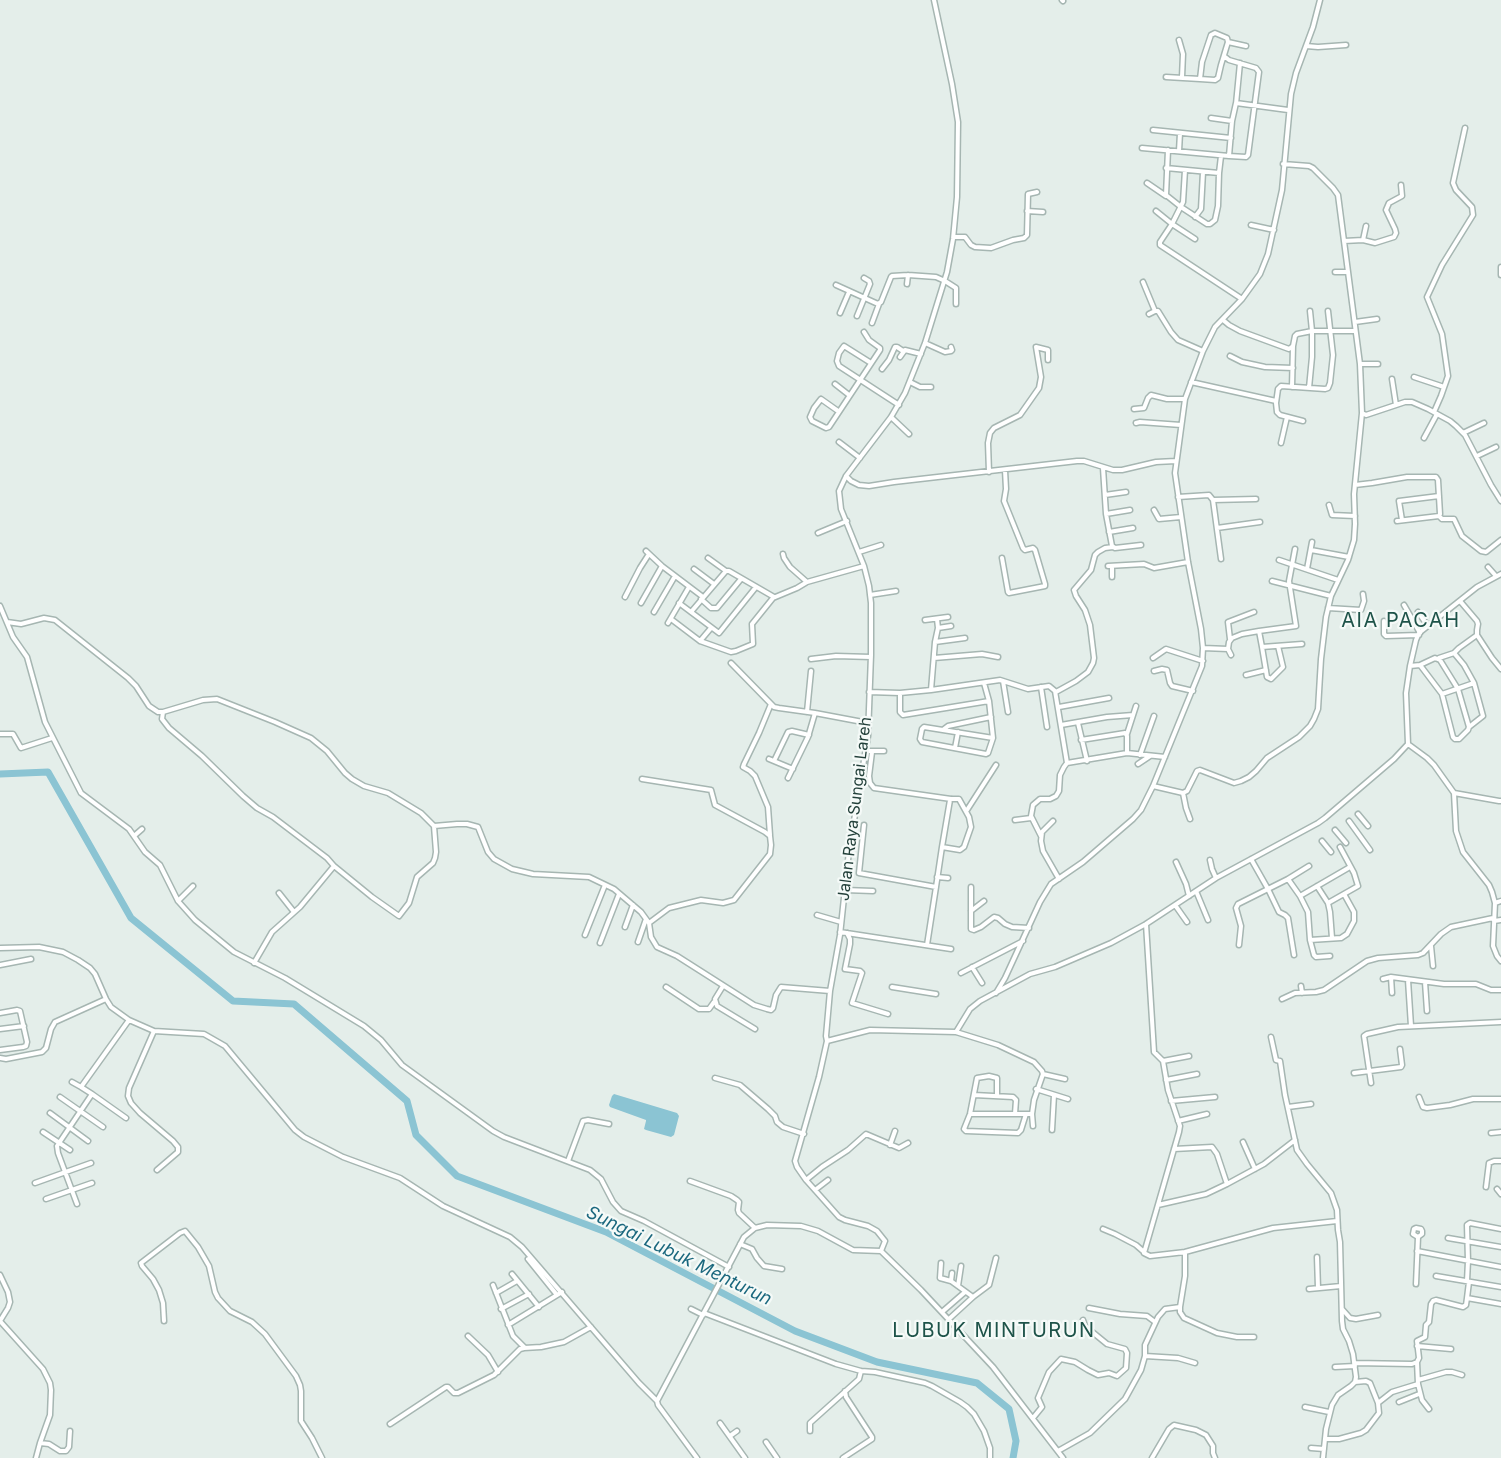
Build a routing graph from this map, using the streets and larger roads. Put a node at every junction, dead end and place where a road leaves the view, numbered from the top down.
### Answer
1 (934, 0) edge
2 (1320, 0) edge
3 (1179, 40) dead end
4 (1228, 42) junction
5 (1346, 45) dead end
6 (1246, 46) dead end
7 (1305, 46) junction
8 (1224, 56) junction
9 (1240, 63) junction
10 (1166, 77) dead end
11 (1182, 77) junction
12 (1200, 79) junction
13 (1236, 104) junction
14 (1254, 106) junction
15 (1288, 110) junction
16 (1211, 118) dead end
17 (1232, 121) junction
18 (1465, 128) dead end
19 (1153, 130) dead end
20 (1180, 133) junction
21 (1231, 138) junction
22 (1142, 148) dead end
23 (1168, 150) junction
24 (1179, 151) junction
25 (1221, 156) junction
26 (1229, 156) junction
27 (1283, 164) junction
28 (1166, 168) junction
29 (1185, 170) junction
30 (1203, 172) junction
31 (1219, 173) junction
32 (1147, 183) dead end
33 (1401, 186) dead end
34 (1037, 192) dead end
35 (1168, 198) junction
36 (1180, 207) junction
37 (1027, 211) junction
38 (1156, 211) dead end
39 (1043, 212) dead end
40 (1195, 217) junction
41 (1172, 224) junction
42 (1251, 225) dead end
43 (1366, 226) dead end
44 (1274, 230) junction
45 (954, 237) junction
46 (1196, 239) dead end
47 (1363, 240) junction
48 (1344, 241) junction
49 (1501, 267) edge
50 (1335, 272) dead end
51 (1348, 272) junction
52 (908, 275) junction
53 (1501, 275) edge
54 (864, 278) dead end
55 (945, 281) junction
56 (1143, 282) dead end
57 (907, 284) dead end
58 (836, 285) dead end
59 (849, 292) junction
60 (865, 298) junction
61 (1242, 299) junction
62 (879, 304) junction
63 (956, 304) dead end
64 (1155, 310) junction
65 (1310, 311) dead end
66 (1328, 311) dead end
67 (840, 313) dead end
68 (1149, 314) dead end
69 (857, 316) dead end
70 (1223, 320) junction
71 (1377, 320) dead end
72 (1355, 322) junction
73 (872, 323) dead end
74 (1312, 331) junction
75 (1331, 331) junction
76 (1355, 331) junction
77 (864, 332) dead end
78 (925, 343) junction
79 (1293, 346) junction
80 (951, 347) dead end
81 (903, 351) junction
82 (1203, 351) junction
83 (921, 354) junction
84 (1230, 356) dead end
85 (900, 357) dead end
86 (1048, 360) dead end
87 (871, 363) junction
88 (1360, 364) junction
89 (1378, 364) dead end
90 (1293, 368) junction
91 (882, 369) dead end
92 (1414, 377) dead end
93 (860, 379) junction
94 (1392, 379) dead end
95 (910, 382) junction
96 (1191, 382) junction
97 (835, 384) dead end
98 (931, 387) dead end
99 (1292, 387) junction
100 (1444, 387) junction
101 (1309, 388) junction
102 (849, 395) junction
103 (1185, 399) junction
104 (1276, 401) junction
105 (899, 405) junction
106 (1396, 405) junction
107 (1134, 410) dead end
108 (838, 411) junction
109 (1435, 413) junction
110 (1362, 414) junction
111 (891, 417) junction
112 (1287, 417) junction
113 (1303, 421) dead end
114 (1136, 423) dead end
115 (1484, 423) dead end
116 (1181, 425) junction
117 (1463, 433) junction
118 (909, 434) dead end
119 (1424, 438) dead end
120 (839, 442) dead end
121 (1281, 443) dead end
122 (1496, 447) dead end
123 (1477, 456) junction
124 (860, 458) junction
125 (1176, 461) junction
126 (1103, 468) junction
127 (1005, 470) junction
128 (989, 472) junction
129 (846, 476) junction
130 (1354, 485) junction
131 (1126, 492) dead end
132 (1105, 495) junction
133 (1439, 496) junction
134 (1178, 497) junction
135 (1256, 499) dead end
136 (1213, 500) junction
137 (1501, 501) edge
138 (1329, 505) dead end
139 (1130, 510) dead end
140 (1154, 510) dead end
141 (1106, 514) junction
142 (1355, 516) junction
143 (1439, 516) junction
144 (1181, 517) junction
145 (1158, 519) junction
146 (1153, 520) dead end
147 (847, 521) junction
148 (1260, 522) dead end
149 (1133, 528) dead end
150 (1216, 528) junction
151 (1109, 532) junction
152 (818, 533) dead end
153 (1501, 540) edge
154 (1312, 542) dead end
155 (1141, 545) dead end
156 (881, 546) dead end
157 (1113, 548) junction
158 (1295, 549) dead end
159 (1311, 550) junction
160 (859, 552) junction
161 (783, 554) dead end
162 (1349, 557) junction
163 (708, 558) dead end
164 (1002, 558) dead end
165 (1221, 559) dead end
166 (1279, 560) dead end
167 (1188, 562) junction
168 (1293, 565) junction
169 (662, 566) junction
170 (864, 566) junction
171 (1488, 567) dead end
172 (694, 568) dead end
173 (1307, 569) junction
174 (726, 571) junction
175 (1501, 574) edge
176 (675, 576) junction
177 (1496, 576) junction
178 (1112, 577) dead end
179 (741, 579) junction
180 (1272, 580) dead end
181 (1338, 580) junction
182 (807, 582) junction
183 (714, 584) junction
184 (1290, 585) junction
185 (689, 587) junction
186 (756, 587) junction
187 (896, 591) dead end
188 (1363, 594) dead end
189 (870, 595) junction
190 (1331, 596) junction
191 (625, 597) dead end
192 (775, 597) junction
193 (702, 598) junction
194 (1460, 601) junction
195 (641, 603) dead end
196 (679, 603) junction
197 (1404, 605) dead end
198 (0, 606) edge
199 (1328, 608) junction
200 (654, 612) dead end
201 (691, 612) junction
202 (1254, 612) dead end
203 (1418, 612) dead end
204 (948, 617) dead end
205 (937, 619) junction
206 (925, 620) dead end
207 (6, 621) junction
208 (1384, 621) dead end
209 (951, 626) dead end
210 (1428, 626) junction
211 (711, 628) junction
212 (938, 628) junction
213 (1259, 631) junction
214 (1419, 634) junction
215 (1477, 635) junction
216 (965, 638) dead end
217 (1231, 639) junction
218 (700, 641) junction
219 (935, 642) junction
220 (1302, 644) dead end
221 (1278, 646) junction
222 (1262, 647) junction
223 (1203, 648) junction
224 (1228, 649) junction
225 (1454, 653) junction
226 (1231, 655) dead end
227 (871, 657) junction
228 (998, 657) dead end
229 (933, 658) junction
230 (1154, 658) dead end
231 (1438, 658) junction
232 (812, 659) dead end
233 (1203, 661) junction
234 (731, 663) dead end
235 (1420, 665) junction
236 (1410, 666) junction
237 (1501, 669) edge
238 (1266, 670) junction
239 (811, 671) dead end
240 (1154, 671) dead end
241 (1245, 675) dead end
242 (1003, 681) junction
243 (984, 683) junction
244 (1474, 683) junction
245 (1041, 687) junction
246 (1458, 689) junction
247 (932, 690) junction
248 (1193, 691) junction
249 (869, 692) junction
250 (900, 693) junction
251 (1056, 693) junction
252 (1442, 693) junction
253 (1109, 698) dead end
254 (988, 701) junction
255 (771, 704) junction
256 (1136, 706) dead end
257 (1059, 707) junction
258 (163, 712) junction
259 (807, 712) junction
260 (815, 712) junction
261 (1008, 712) dead end
262 (1133, 715) junction
263 (1154, 716) dead end
264 (991, 717) junction
265 (868, 723) junction
266 (1078, 723) junction
267 (1061, 725) junction
268 (1047, 727) dead end
269 (1469, 727) junction
270 (944, 729) junction
271 (958, 732) junction
272 (0, 734) edge
273 (1126, 734) junction
274 (809, 735) junction
275 (993, 738) junction
276 (50, 739) junction
277 (1081, 740) junction
278 (1408, 744) junction
279 (955, 748) junction
280 (869, 751) junction
281 (884, 752) dead end
282 (1127, 753) junction
283 (1140, 755) junction
284 (1151, 756) junction
285 (1165, 757) junction
286 (769, 759) dead end
287 (774, 761) junction
288 (1086, 761) junction
289 (1067, 764) junction
290 (1138, 764) dead end
291 (996, 765) dead end
292 (793, 769) junction
293 (788, 778) dead end
294 (642, 779) dead end
295 (1154, 786) junction
296 (1184, 793) junction
297 (1454, 793) junction
298 (951, 799) junction
299 (1501, 801) edge
300 (966, 811) junction
301 (1358, 814) dead end
302 (1031, 818) junction
303 (1190, 819) dead end
304 (1015, 820) dead end
305 (1053, 821) dead end
306 (1349, 821) dead end
307 (864, 825) dead end
308 (434, 826) junction
309 (1368, 826) dead end
310 (142, 830) dead end
311 (1335, 830) dead end
312 (134, 836) junction
313 (770, 836) junction
314 (1041, 836) junction
315 (1322, 841) dead end
316 (1346, 843) dead end
317 (942, 847) junction
318 (1340, 847) dead end
319 (1370, 850) dead end
320 (1331, 852) dead end
321 (1251, 859) junction
322 (1210, 860) dead end
323 (1176, 862) dead end
324 (334, 866) junction
325 (1310, 866) dead end
326 (1350, 867) junction
327 (937, 877) junction
328 (948, 878) dead end
329 (1216, 878) junction
330 (1059, 879) junction
331 (1288, 879) junction
332 (605, 885) junction
333 (193, 886) dead end
334 (1317, 886) junction
335 (936, 887) junction
336 (971, 887) dead end
337 (1268, 888) junction
338 (844, 890) junction
339 (873, 891) dead end
340 (1196, 891) junction
341 (279, 893) dead end
342 (619, 894) junction
343 (1344, 894) junction
344 (1189, 896) junction
345 (1300, 896) junction
346 (178, 901) junction
347 (984, 901) dead end
348 (1501, 901) edge
349 (1328, 903) junction
350 (1495, 903) junction
351 (633, 905) junction
352 (1175, 905) junction
353 (971, 911) junction
354 (294, 912) junction
355 (817, 915) dead end
356 (1208, 920) dead end
357 (1494, 920) junction
358 (1501, 920) edge
359 (648, 921) junction
360 (841, 922) junction
361 (1187, 922) dead end
362 (1146, 924) junction
363 (625, 927) dead end
364 (1029, 928) junction
365 (840, 932) junction
366 (847, 933) junction
367 (585, 935) dead end
368 (1332, 938) junction
369 (1023, 940) junction
370 (1310, 940) junction
371 (638, 942) dead end
372 (600, 943) dead end
373 (927, 945) junction
374 (1239, 945) dead end
375 (1431, 945) junction
376 (0, 948) edge
377 (951, 949) dead end
378 (1294, 955) dead end
379 (1330, 956) dead end
380 (31, 959) dead end
381 (1501, 961) edge
382 (254, 963) junction
383 (0, 965) edge
384 (1433, 966) dead end
385 (972, 967) junction
386 (961, 974) dead end
387 (1391, 977) junction
388 (1383, 979) dead end
389 (1408, 980) junction
390 (1425, 982) junction
391 (981, 983) dead end
392 (723, 986) junction
393 (1301, 986) dead end
394 (666, 987) dead end
395 (892, 987) dead end
396 (1501, 990) edge
397 (830, 991) junction
398 (996, 993) junction
399 (1302, 993) junction
400 (1392, 993) dead end
401 (936, 994) dead end
402 (106, 999) junction
403 (1282, 999) dead end
404 (715, 1001) junction
405 (1427, 1011) dead end
406 (0, 1013) edge
407 (888, 1014) dead end
408 (129, 1020) junction
409 (1501, 1022) edge
410 (24, 1026) junction
411 (1411, 1026) junction
412 (0, 1029) edge
413 (755, 1029) dead end
414 (154, 1031) junction
415 (956, 1032) junction
416 (1271, 1037) dead end
417 (826, 1041) junction
418 (1400, 1049) dead end
419 (0, 1050) edge
420 (1189, 1056) dead end
421 (0, 1058) edge
422 (1163, 1061) junction
423 (1369, 1072) junction
424 (1354, 1073) dead end
425 (1042, 1074) junction
426 (1197, 1074) dead end
427 (715, 1078) dead end
428 (1065, 1079) dead end
429 (1166, 1080) junction
430 (72, 1082) dead end
431 (1371, 1083) dead end
432 (81, 1087) junction
433 (1036, 1089) junction
434 (92, 1094) junction
435 (974, 1095) junction
436 (1054, 1095) junction
437 (997, 1096) junction
438 (60, 1097) dead end
439 (1215, 1097) dead end
440 (1419, 1097) dead end
441 (1501, 1098) edge
442 (1068, 1099) dead end
443 (1171, 1101) junction
444 (1311, 1104) dead end
445 (1288, 1107) junction
446 (80, 1111) junction
447 (50, 1113) dead end
448 (970, 1114) junction
449 (1015, 1114) junction
450 (1026, 1114) junction
451 (1032, 1114) junction
452 (1207, 1114) dead end
453 (126, 1118) dead end
454 (1178, 1121) junction
455 (609, 1124) dead end
456 (1033, 1126) dead end
457 (69, 1127) junction
458 (103, 1127) dead end
459 (1052, 1130) dead end
460 (895, 1131) dead end
461 (43, 1132) dead end
462 (1501, 1132) edge
463 (1491, 1133) dead end
464 (804, 1134) junction
465 (1295, 1140) junction
466 (88, 1141) dead end
467 (58, 1142) junction
468 (1243, 1142) dead end
469 (908, 1143) dead end
470 (890, 1145) junction
471 (1174, 1149) junction
472 (70, 1150) dead end
473 (568, 1161) junction
474 (1501, 1161) edge
475 (91, 1163) dead end
476 (1255, 1169) junction
477 (157, 1170) dead end
478 (65, 1172) junction
479 (806, 1180) junction
480 (828, 1180) dead end
481 (690, 1181) dead end
482 (35, 1183) dead end
483 (92, 1183) dead end
484 (1227, 1184) junction
485 (1486, 1187) dead end
486 (1497, 1189) dead end
487 (72, 1190) junction
488 (815, 1190) junction
489 (1501, 1194) edge
490 (46, 1199) dead end
491 (77, 1204) dead end
492 (1158, 1206) junction
493 (1337, 1221) junction
494 (754, 1228) junction
495 (1103, 1229) dead end
496 (1501, 1229) edge
497 (1418, 1237) dead end
498 (1448, 1238) dead end
499 (1467, 1241) junction
500 (740, 1244) junction
501 (1501, 1247) edge
502 (881, 1251) junction
503 (1417, 1251) junction
504 (1185, 1252) junction
505 (1144, 1253) junction
506 (1317, 1257) dead end
507 (996, 1258) dead end
508 (528, 1259) dead end
509 (1468, 1261) junction
510 (941, 1263) dead end
511 (962, 1266) dead end
512 (1501, 1267) edge
513 (728, 1269) junction
514 (782, 1269) dead end
515 (952, 1273) dead end
516 (512, 1274) dead end
517 (0, 1275) edge
518 (1436, 1276) dead end
519 (517, 1281) junction
520 (951, 1281) junction
521 (1468, 1281) junction
522 (1416, 1284) dead end
523 (492, 1285) dead end
524 (958, 1286) junction
525 (1341, 1286) junction
526 (1501, 1287) edge
527 (1318, 1288) junction
528 (1309, 1289) dead end
529 (965, 1292) junction
530 (496, 1293) junction
531 (559, 1293) junction
532 (529, 1294) junction
533 (973, 1297) junction
534 (1467, 1298) junction
535 (1501, 1304) edge
536 (539, 1307) junction
537 (1180, 1307) junction
538 (1089, 1308) dead end
539 (501, 1309) junction
540 (691, 1309) dead end
541 (1342, 1309) junction
542 (942, 1312) junction
543 (703, 1314) junction
544 (1378, 1315) dead end
545 (949, 1319) junction
546 (1083, 1320) dead end
547 (0, 1321) edge
548 (164, 1321) dead end
549 (1155, 1322) junction
550 (508, 1325) junction
551 (591, 1327) junction
552 (468, 1336) dead end
553 (1254, 1337) dead end
554 (1418, 1346) junction
555 (524, 1348) junction
556 (1451, 1349) dead end
557 (1145, 1356) junction
558 (1417, 1362) junction
559 (1195, 1363) dead end
560 (1355, 1364) junction
561 (1335, 1367) dead end
562 (861, 1371) junction
563 (498, 1372) junction
564 (1462, 1375) dead end
565 (1355, 1382) junction
566 (1418, 1382) junction
567 (845, 1391) junction
568 (1419, 1394) junction
569 (657, 1401) junction
570 (1399, 1402) dead end
571 (1378, 1403) junction
572 (1305, 1407) dead end
573 (1429, 1409) dead end
574 (1329, 1413) junction
575 (1033, 1418) junction
576 (390, 1424) dead end
577 (720, 1424) dead end
578 (70, 1431) dead end
579 (737, 1431) dead end
580 (810, 1431) dead end
581 (730, 1436) junction
582 (1325, 1439) junction
583 (766, 1442) dead end
584 (40, 1443) junction
585 (1311, 1448) dead end
586 (1324, 1449) junction
587 (1058, 1451) junction
588 (36, 1458) edge
589 (322, 1458) edge
590 (697, 1458) edge
591 (744, 1458) edge
592 (777, 1458) edge
593 (843, 1458) edge
594 (990, 1458) edge
595 (1063, 1458) edge
596 (1152, 1458) edge
597 (1215, 1458) edge
598 (1323, 1458) edge

1 - 45 street, Jalan Raya Sungai Lareh
2 - 7 street
3 - 11 street
4 - 6 street
4 - 8 street
4 - 12 street
5 - 7 street
7 - 15 street
8 - 9 street
8 - 12 street
9 - 13 street
9 - 14 street
10 - 11 street
11 - 12 street
13 - 14 street
13 - 17 street
14 - 15 street
14 - 26 street
15 - 27 street
16 - 17 street
17 - 21 street
18 - 100 street
19 - 20 street
20 - 21 street
20 - 24 street
21 - 26 street
22 - 23 street
23 - 24 street
23 - 28 street
24 - 25 street
25 - 26 street
25 - 31 street
27 - 44 street
27 - 48 street
28 - 29 street
28 - 35 street
29 - 30 street
29 - 36 street
30 - 31 street
30 - 40 street
31 - 40 street
32 - 35 street
33 - 47 street
34 - 37 street
35 - 36 street
36 - 40 street
36 - 41 street
37 - 39 street
37 - 45 street
38 - 41 street
41 - 46 street
41 - 61 street
42 - 44 street
43 - 47 street
44 - 61 street
45 - 55 street, Jalan Raya Sungai Lareh
47 - 48 street
48 - 51 street
49 - 53 street
50 - 51 street
51 - 72 street
52 - 55 street
52 - 57 street
52 - 62 street
54 - 60 street
55 - 63 street
55 - 78 street, Jalan Raya Sungai Lareh
56 - 64 street
58 - 59 street
59 - 60 street
59 - 67 street
60 - 62 street
60 - 69 street
61 - 70 street
62 - 73 street
64 - 68 street
64 - 82 street
65 - 74 street
66 - 75 street
70 - 79 street
70 - 82 street
71 - 72 street
72 - 76 street
74 - 75 street
74 - 79 street
74 - 101 street
75 - 76 street
75 - 101 street
76 - 88 street
77 - 87 street
78 - 80 street
78 - 83 street, Jalan Raya Sungai Lareh
79 - 90 street
81 - 83 street
81 - 85 street
81 - 91 street
82 - 96 street
83 - 95 street, Jalan Raya Sungai Lareh
84 - 90 street
86 - 128 street
87 - 93 street
87 - 93 street
88 - 89 street
88 - 110 street
90 - 99 street
92 - 100 street
93 - 102 street
93 - 105 street
94 - 106 street
95 - 98 street
95 - 105 street, Jalan Raya Sungai Lareh
96 - 103 street
96 - 104 street
97 - 102 street
99 - 101 street
99 - 104 street
100 - 109 street
102 - 108 street
103 - 107 street
103 - 116 street
104 - 112 street
105 - 111 street, Jalan Raya Sungai Lareh
106 - 109 street
106 - 110 street
108 - 108 street
109 - 117 street
109 - 119 street
110 - 130 street
111 - 118 street
111 - 124 street, Jalan Raya Sungai Lareh
112 - 113 street
112 - 121 street
114 - 116 street
115 - 117 street
116 - 125 street
117 - 123 street
120 - 124 street
122 - 123 street
123 - 137 street
124 - 129 street, Jalan Raya Sungai Lareh
125 - 126 street
125 - 134 street
126 - 127 street
126 - 132 street
127 - 128 street
127 - 164 street
128 - 129 street
129 - 147 street, Jalan Raya Sungai Lareh
130 - 133 street
130 - 142 street
131 - 132 street
132 - 141 street
133 - 143 street
133 - 143 street
134 - 136 street
134 - 144 street
135 - 136 street
136 - 150 street
138 - 142 street
139 - 141 street
140 - 145 street
141 - 151 street
142 - 162 street
143 - 153 street
144 - 145 street
144 - 167 street
145 - 146 street
147 - 152 street
147 - 160 street, Jalan Raya Sungai Lareh
148 - 150 street
149 - 151 street
150 - 165 street
151 - 157 street
154 - 159 street
155 - 157 street
156 - 160 street
157 - 251 street
158 - 168 street
159 - 162 street
159 - 173 street
160 - 170 street, Jalan Raya Sungai Lareh
161 - 182 street
162 - 181 street
163 - 174 street
166 - 168 street
167 - 178 street
167 - 223 street
168 - 173 street
168 - 184 street
169 - 176 street
169 - 191 street
169 - 195 street
170 - 182 street
170 - 189 street, Jalan Raya Sungai Lareh
171 - 177 street
172 - 183 street
173 - 181 street
174 - 179 street
174 - 183 street
175 - 177 street
176 - 185 street
176 - 200 street
177 - 194 street
179 - 186 street
179 - 193 street
180 - 184 street
181 - 190 street
182 - 192 street
183 - 193 street
184 - 190 street
184 - 213 street
185 - 193 street
185 - 196 street
186 - 192 street
186 - 211 street
187 - 189 street
188 - 199 street
189 - 227 street, Jalan Raya Sungai Lareh
190 - 199 street
192 - 218 street
193 - 201 street
194 - 210 street
194 - 215 street
196 - 201 street
196 - 218 street
197 - 214 street
198 - 207 street
199 - 296 street
201 - 211 street
202 - 217 street
203 - 210 street
204 - 205 street
205 - 206 street
205 - 212 street
207 - 258 street
207 - 276 street
208 - 214 street
209 - 212 street
210 - 214 street
211 - 218 street
212 - 219 street
213 - 217 street
213 - 222 street
214 - 236 street
215 - 225 street
215 - 237 street
216 - 219 street
217 - 224 street
219 - 229 street
220 - 221 street
221 - 222 street
221 - 238 street
222 - 238 street
223 - 224 street
223 - 233 street
224 - 226 street
225 - 231 street
225 - 244 street
227 - 232 street
227 - 249 street, Jalan Raya Sungai Lareh
228 - 229 street
229 - 247 street
230 - 233 street
231 - 235 street
231 - 246 street
233 - 248 street
234 - 255 street
235 - 236 street
235 - 252 street
236 - 278 street
238 - 241 street
239 - 259 street
240 - 248 street
242 - 243 street
242 - 245 street
242 - 261 street
243 - 247 street
243 - 254 street
244 - 246 street
244 - 269 street
245 - 251 street
245 - 268 street
246 - 252 street
246 - 269 street
247 - 250 street
248 - 285 street
249 - 250 street
249 - 265 street, Jalan Raya Sungai Lareh
250 - 254 street
251 - 257 street
252 - 269 street
253 - 257 street
254 - 264 street
255 - 259 street
255 - 313 street
256 - 262 street
257 - 267 street
258 - 308 street
258 - 324 street
259 - 260 street
260 - 265 street
260 - 274 street
262 - 266 street
262 - 273 street
263 - 283 street
264 - 270 street
264 - 275 street
265 - 280 street, Jalan Raya Sungai Lareh
266 - 267 street
266 - 277 street
267 - 289 street
270 - 271 street
270 - 279 street
271 - 275 street
271 - 279 street
272 - 276 street
273 - 277 street
273 - 282 street
274 - 287 street
274 - 292 street
275 - 279 street
276 - 312 street
277 - 288 street
278 - 297 street
278 - 321 street
280 - 281 street
280 - 298 street
280 - 338 street, Jalan Raya Sungai Lareh
282 - 283 street
282 - 288 street
283 - 284 street
284 - 285 street
284 - 290 street
285 - 295 street
286 - 287 street
287 - 292 street
288 - 289 street
289 - 302 street
291 - 300 street
292 - 293 street
294 - 313 street
295 - 296 street
295 - 330 street
296 - 303 street
297 - 299 street
297 - 350 street
298 - 300 street
298 - 317 street
300 - 317 street
301 - 309 street
302 - 304 street
302 - 314 street
305 - 314 street
306 - 319 street
307 - 335 street
308 - 324 street
308 - 332 street
310 - 312 street
311 - 316 street
312 - 346 street
313 - 359 street
314 - 330 street
315 - 320 street
317 - 327 street
318 - 326 street
321 - 329 street
321 - 337 street
322 - 329 street
323 - 344 street
324 - 354 street
325 - 331 street
326 - 334 street
326 - 343 street
327 - 328 street
327 - 335 street
329 - 340 street
330 - 364 street
331 - 337 street
331 - 345 street
332 - 342 street
332 - 367 street
333 - 346 street
334 - 345 street
334 - 349 street
335 - 373 street
336 - 353 street
337 - 374 street
337 - 378 street
338 - 339 street
338 - 360 street, Jalan Raya Sungai Lareh
340 - 344 street
340 - 356 street
341 - 354 street
342 - 351 street
342 - 372 street
343 - 349 street
343 - 368 street
344 - 352 street
345 - 370 street
346 - 382 street
347 - 353 street
348 - 350 street
349 - 368 street
350 - 357 street
351 - 359 street
351 - 363 street
352 - 361 street
352 - 362 street
353 - 364 street
354 - 382 street
355 - 360 street
357 - 358 street
357 - 375 street
357 - 381 street
359 - 371 street
359 - 392 street
360 - 365 street, Jalan Raya Sungai Lareh
362 - 398 street
362 - 422 street
364 - 369 street
365 - 366 street
365 - 397 street, Jalan Raya Sungai Lareh
366 - 373 street
366 - 407 street
368 - 370 street
369 - 385 street
369 - 398 street
370 - 379 street
373 - 377 street
375 - 384 street
375 - 399 street
376 - 402 street
380 - 383 street
382 - 473 street
385 - 386 street
385 - 391 street
387 - 388 street
387 - 389 street
387 - 400 street
389 - 390 street
389 - 411 street
390 - 396 street
390 - 405 street
392 - 397 street
392 - 404 street
393 - 399 street
394 - 404 street
395 - 401 street
397 - 417 street, Jalan Raya Sungai Lareh
398 - 415 street
399 - 403 street
402 - 408 street
402 - 421 street
404 - 413 street
406 - 410 street
408 - 414 street
408 - 432 street
409 - 411 street
410 - 412 street
410 - 419 street
411 - 423 street
414 - 477 street
414 - 531 street
415 - 417 street
415 - 425 street
416 - 445 street
417 - 464 street, Jalan Raya Sungai Lareh
418 - 423 street
420 - 422 street
422 - 429 street
423 - 424 street
423 - 431 street
425 - 428 street
425 - 433 street
426 - 429 street
427 - 464 street
429 - 443 street
430 - 432 street
432 - 434 street
433 - 436 street
433 - 451 street
434 - 446 street
434 - 453 street
435 - 437 street
435 - 437 street
435 - 448 street
436 - 442 street
436 - 459 street
437 - 449 street
438 - 446 street
439 - 443 street
440 - 441 street
443 - 454 street
444 - 445 street
445 - 465 street
446 - 457 street
446 - 458 street
447 - 457 street
448 - 449 street
448 - 450 street
449 - 450 street
450 - 451 street
451 - 456 street
452 - 454 street
454 - 471 street
455 - 473 street
457 - 466 street
457 - 467 street
460 - 470 street
461 - 467 street
462 - 463 street
464 - 479 street, Jalan Raya Sungai Lareh
465 - 476 street
465 - 493 street
467 - 472 street
467 - 478 street
468 - 476 street
469 - 470 street
470 - 479 street
471 - 484 street
471 - 492 street
473 - 513 street
474 - 485 street
475 - 478 street
476 - 484 street
478 - 482 street
478 - 487 street
479 - 488 street
480 - 488 street
481 - 494 street
483 - 487 street
484 - 492 street
486 - 489 street
487 - 490 street
487 - 491 street
488 - 502 street
492 - 505 street
493 - 504 street
493 - 525 street
494 - 500 street
494 - 502 street
495 - 505 street
496 - 499 street
497 - 503 street
498 - 499 street
499 - 501 street
499 - 509 street
500 - 513 street
500 - 514 street
502 - 542 street
503 - 509 street
503 - 522 street
504 - 505 street
504 - 537 street
506 - 527 street
507 - 533 street
508 - 531 street
509 - 512 street
509 - 521 street
510 - 520 street
511 - 524 street
513 - 543 street
515 - 520 street
516 - 519 street
517 - 547 street
518 - 521 street
519 - 530 street
519 - 532 street
520 - 524 street
521 - 526 street
521 - 534 street
523 - 530 street
524 - 529 street
525 - 527 street
525 - 541 street
527 - 528 street
529 - 533 street
529 - 542 street
530 - 539 street
531 - 536 street
531 - 551 street
532 - 536 street
532 - 539 street
533 - 545 street
534 - 535 street
534 - 554 street
536 - 550 street
537 - 549 street
537 - 553 street
538 - 549 street
539 - 550 street
540 - 543 street
541 - 544 street
541 - 560 street
542 - 545 street
543 - 562 street
543 - 569 street
545 - 575 street
546 - 575 street
547 - 584 street
548 - 589 street
549 - 557 street
550 - 555 street
551 - 555 street
551 - 569 street
552 - 563 street
554 - 556 street
554 - 558 street
555 - 563 street
557 - 559 street
557 - 587 street
558 - 560 street
558 - 566 street
560 - 561 street
560 - 565 street
562 - 567 street
562 - 594 street
563 - 576 street
564 - 566 street
565 - 571 street
565 - 574 street
566 - 568 street
566 - 571 street
567 - 580 street
567 - 593 street
568 - 570 street
568 - 573 street
569 - 590 street
571 - 582 street
572 - 574 street
574 - 582 street
575 - 587 street
577 - 581 street
578 - 584 street
579 - 581 street
581 - 591 street
582 - 586 street
583 - 592 street
584 - 588 street
585 - 586 street
586 - 598 street
587 - 595 street
596 - 597 street

